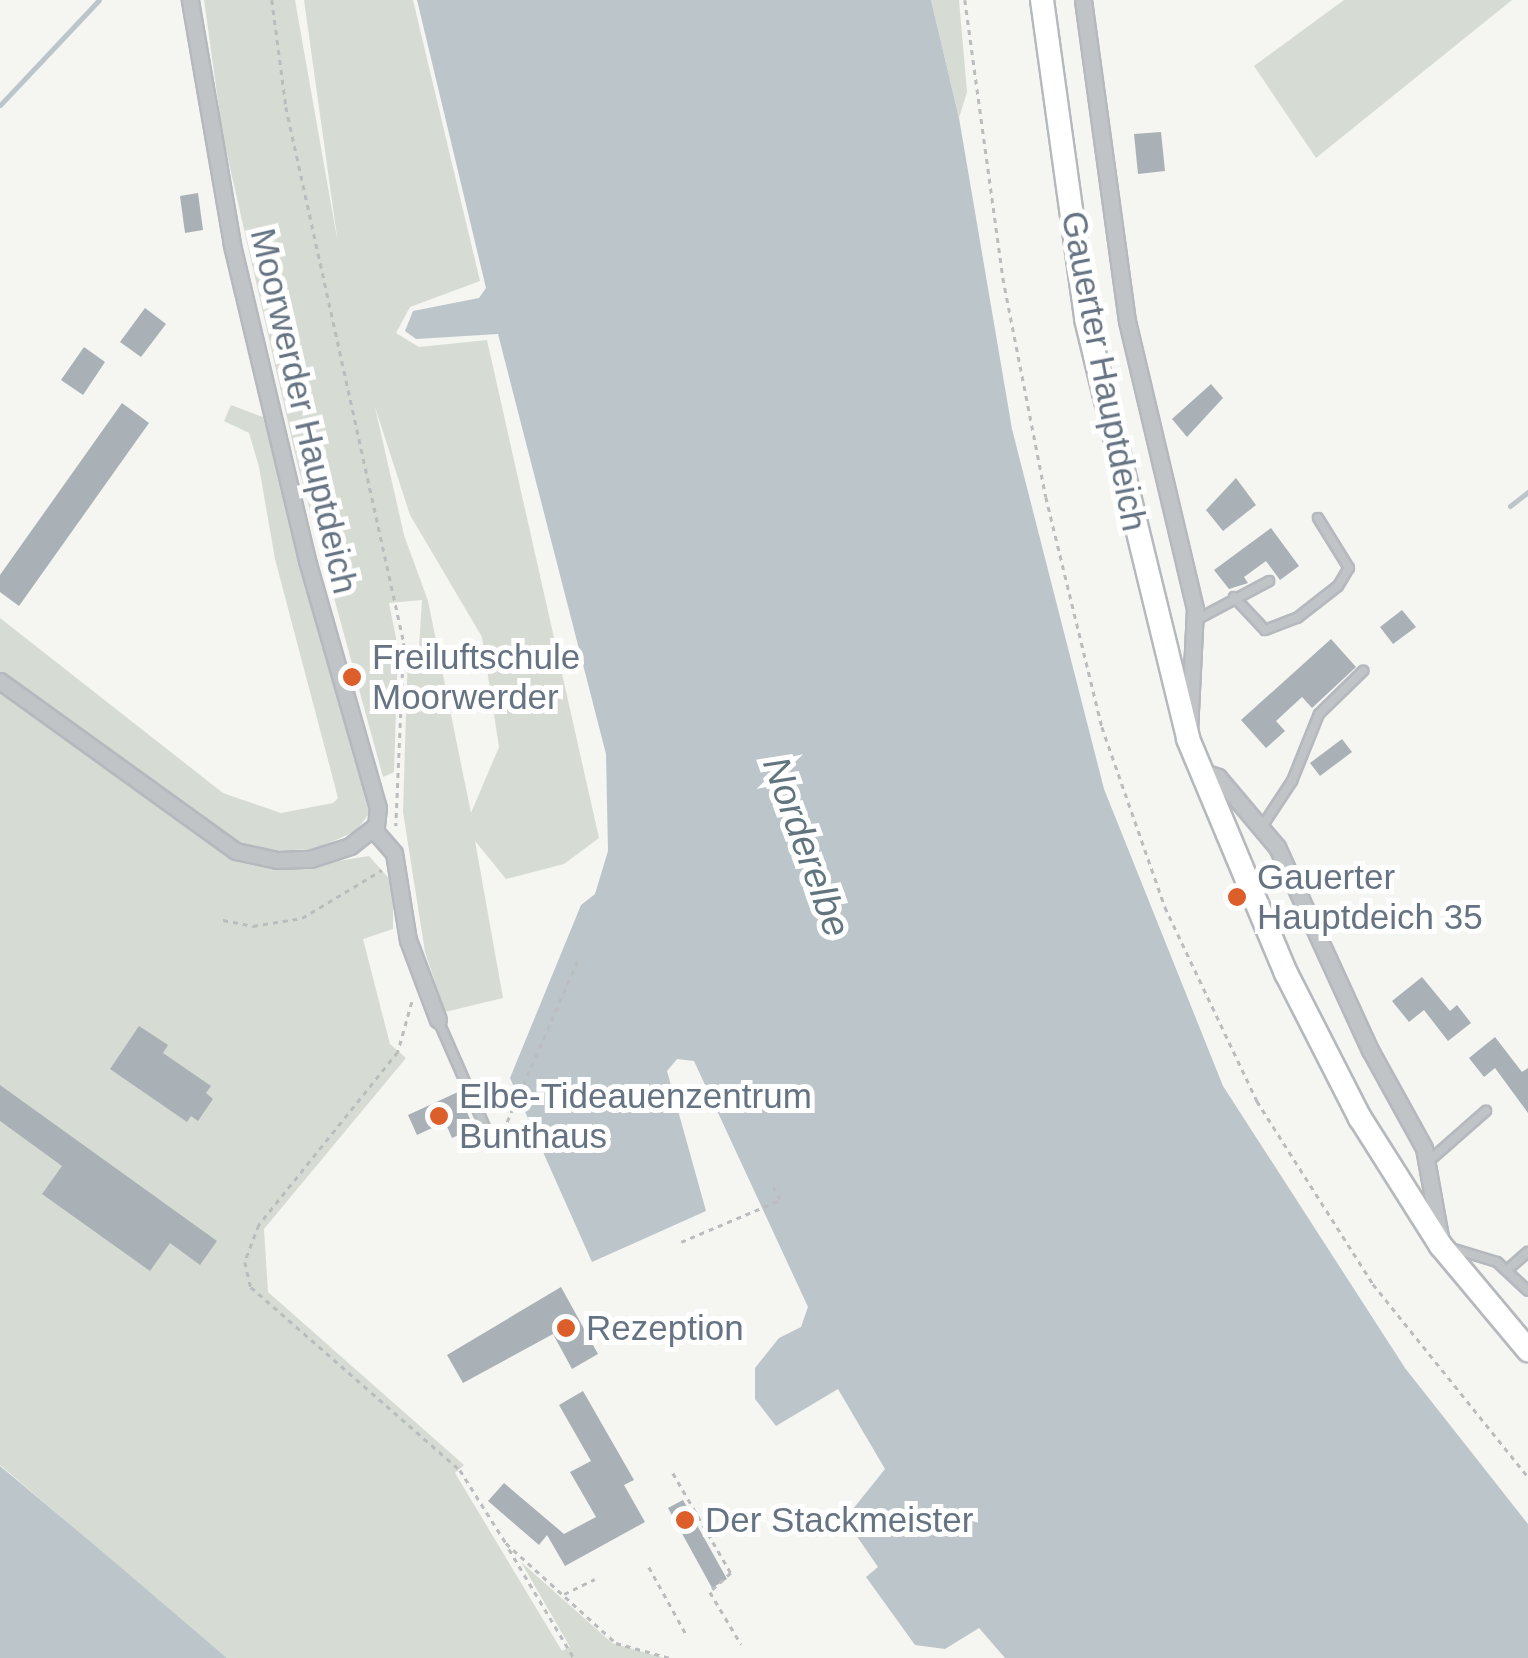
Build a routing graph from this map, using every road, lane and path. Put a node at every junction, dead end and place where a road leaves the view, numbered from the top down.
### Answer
1 (190, 0) edge
2 (272, 0) edge
3 (965, 0) edge
4 (1042, 0) edge
5 (1083, 0) edge
6 (1318, 518) dead end
7 (1269, 581) dead end
8 (1234, 597) junction
9 (1196, 620) junction
10 (1364, 672) dead end
11 (0, 681) edge
12 (1188, 739) junction
13 (1200, 771) junction
14 (1263, 826) junction
15 (380, 835) junction
16 (396, 860) junction
17 (224, 920) dead end
18 (578, 959) dead end
19 (417, 970) junction
20 (438, 1020) joint
21 (1486, 1110) dead end
22 (485, 1127) dead end
23 (498, 1140) dead end
24 (1428, 1162) junction
25 (771, 1182) dead end
26 (681, 1242) dead end
27 (1442, 1246) junction
28 (1528, 1252) edge
29 (1506, 1270) junction
30 (1528, 1290) edge
31 (1528, 1350) edge
32 (673, 1473) dead end
33 (1528, 1476) edge
34 (506, 1543) junction
35 (649, 1567) dead end
36 (596, 1579) dead end
37 (563, 1594) junction
38 (686, 1634) dead end
39 (741, 1644) dead end
40 (574, 1658) edge
41 (670, 1658) edge

1 - 15 street, Moorwerder Hauptdeich
2 - 15 path
3 - 33 path
4 - 12 street, Gauerter Hauptdeich
5 - 9 street, Gauerter Hauptdeich
6 - 8 lane
7 - 8 lane
8 - 9 lane
9 - 12 street, Gauerter Hauptdeich
10 - 14 lane
11 - 15 street
12 - 13 street, Gauerter Hauptdeich
13 - 14 street
13 - 27 street, Gauerter Hauptdeich
14 - 24 street
15 - 16 street, Moorwerder Hauptdeich
16 - 17 path
16 - 19 street, Moorwerder Hauptdeich
18 - 23 path
19 - 20 street, Moorwerder Hauptdeich
19 - 34 path
20 - 22 lane
21 - 24 lane
24 - 27 street
25 - 26 path
27 - 29 lane
27 - 31 street, Gauerter Hauptdeich
28 - 29 lane
29 - 30 lane
32 - 39 path
34 - 37 path
34 - 40 path
35 - 38 path
36 - 37 path
37 - 41 path

